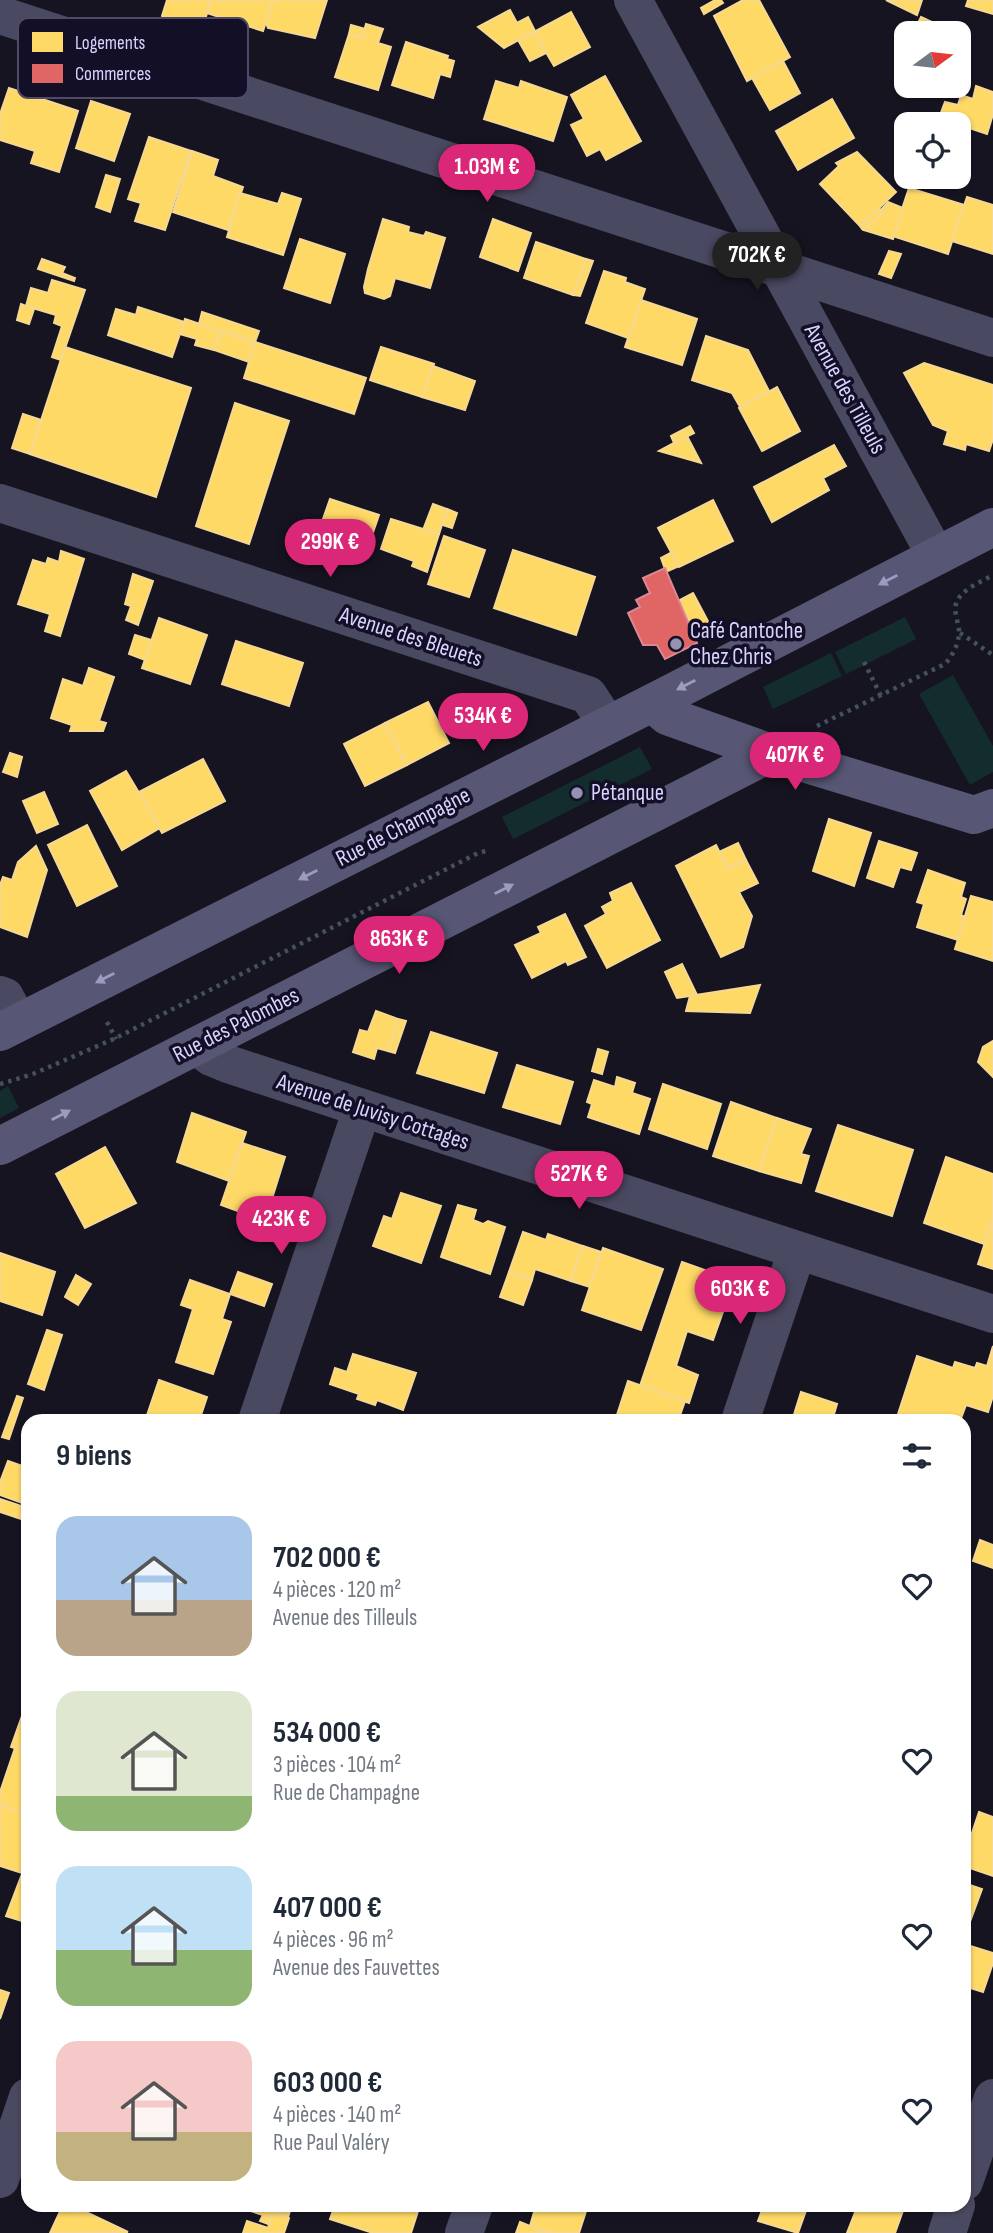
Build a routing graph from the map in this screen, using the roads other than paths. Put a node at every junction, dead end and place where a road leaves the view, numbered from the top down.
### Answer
1 (633, 0) edge
2 (0, 15) edge
3 (18, 21) edge
4 (248, 95) edge
5 (778, 267) junction
6 (993, 338) edge
7 (0, 503) edge
8 (993, 527) edge
9 (936, 556) junction
10 (652, 703) junction
11 (607, 724) junction
12 (771, 753) junction
13 (987, 815) edge
14 (6, 1016) edge
15 (197, 1046) junction
16 (362, 1109) junction
17 (0, 1146) edge
18 (797, 1251) junction
19 (993, 1314) edge
20 (259, 1414) edge
21 (742, 1414) edge
22 (993, 2098) edge
23 (21, 2117) edge
24 (971, 2162) edge
25 (0, 2179) edge
26 (472, 2212) edge
27 (954, 2212) edge
28 (464, 2233) edge
29 (947, 2233) edge

1 - 5 street, Avenue des Tilleuls
2 - 3 street
4 - 5 street
5 - 6 street
5 - 9 street, Avenue des Tilleuls
7 - 11 street, Avenue des Bleuets
8 - 9 street, Rue de Champagne
9 -> 10 street, Rue de Champagne
10 - 11 street, Rue de Champagne
10 - 12 street
11 -> 14 street, Rue de Champagne
12 - 13 street
15 -> 12 street, Rue des Palombes
15 - 16 street, Avenue de Juvisy Cottages
17 -> 15 street, Rue des Palombes
16 - 18 street, Avenue de Juvisy Cottages
16 - 20 street
18 - 19 street, Avenue de Juvisy Cottages
18 - 21 street
22 - 24 street
23 - 25 street
26 - 28 street
27 - 29 street

